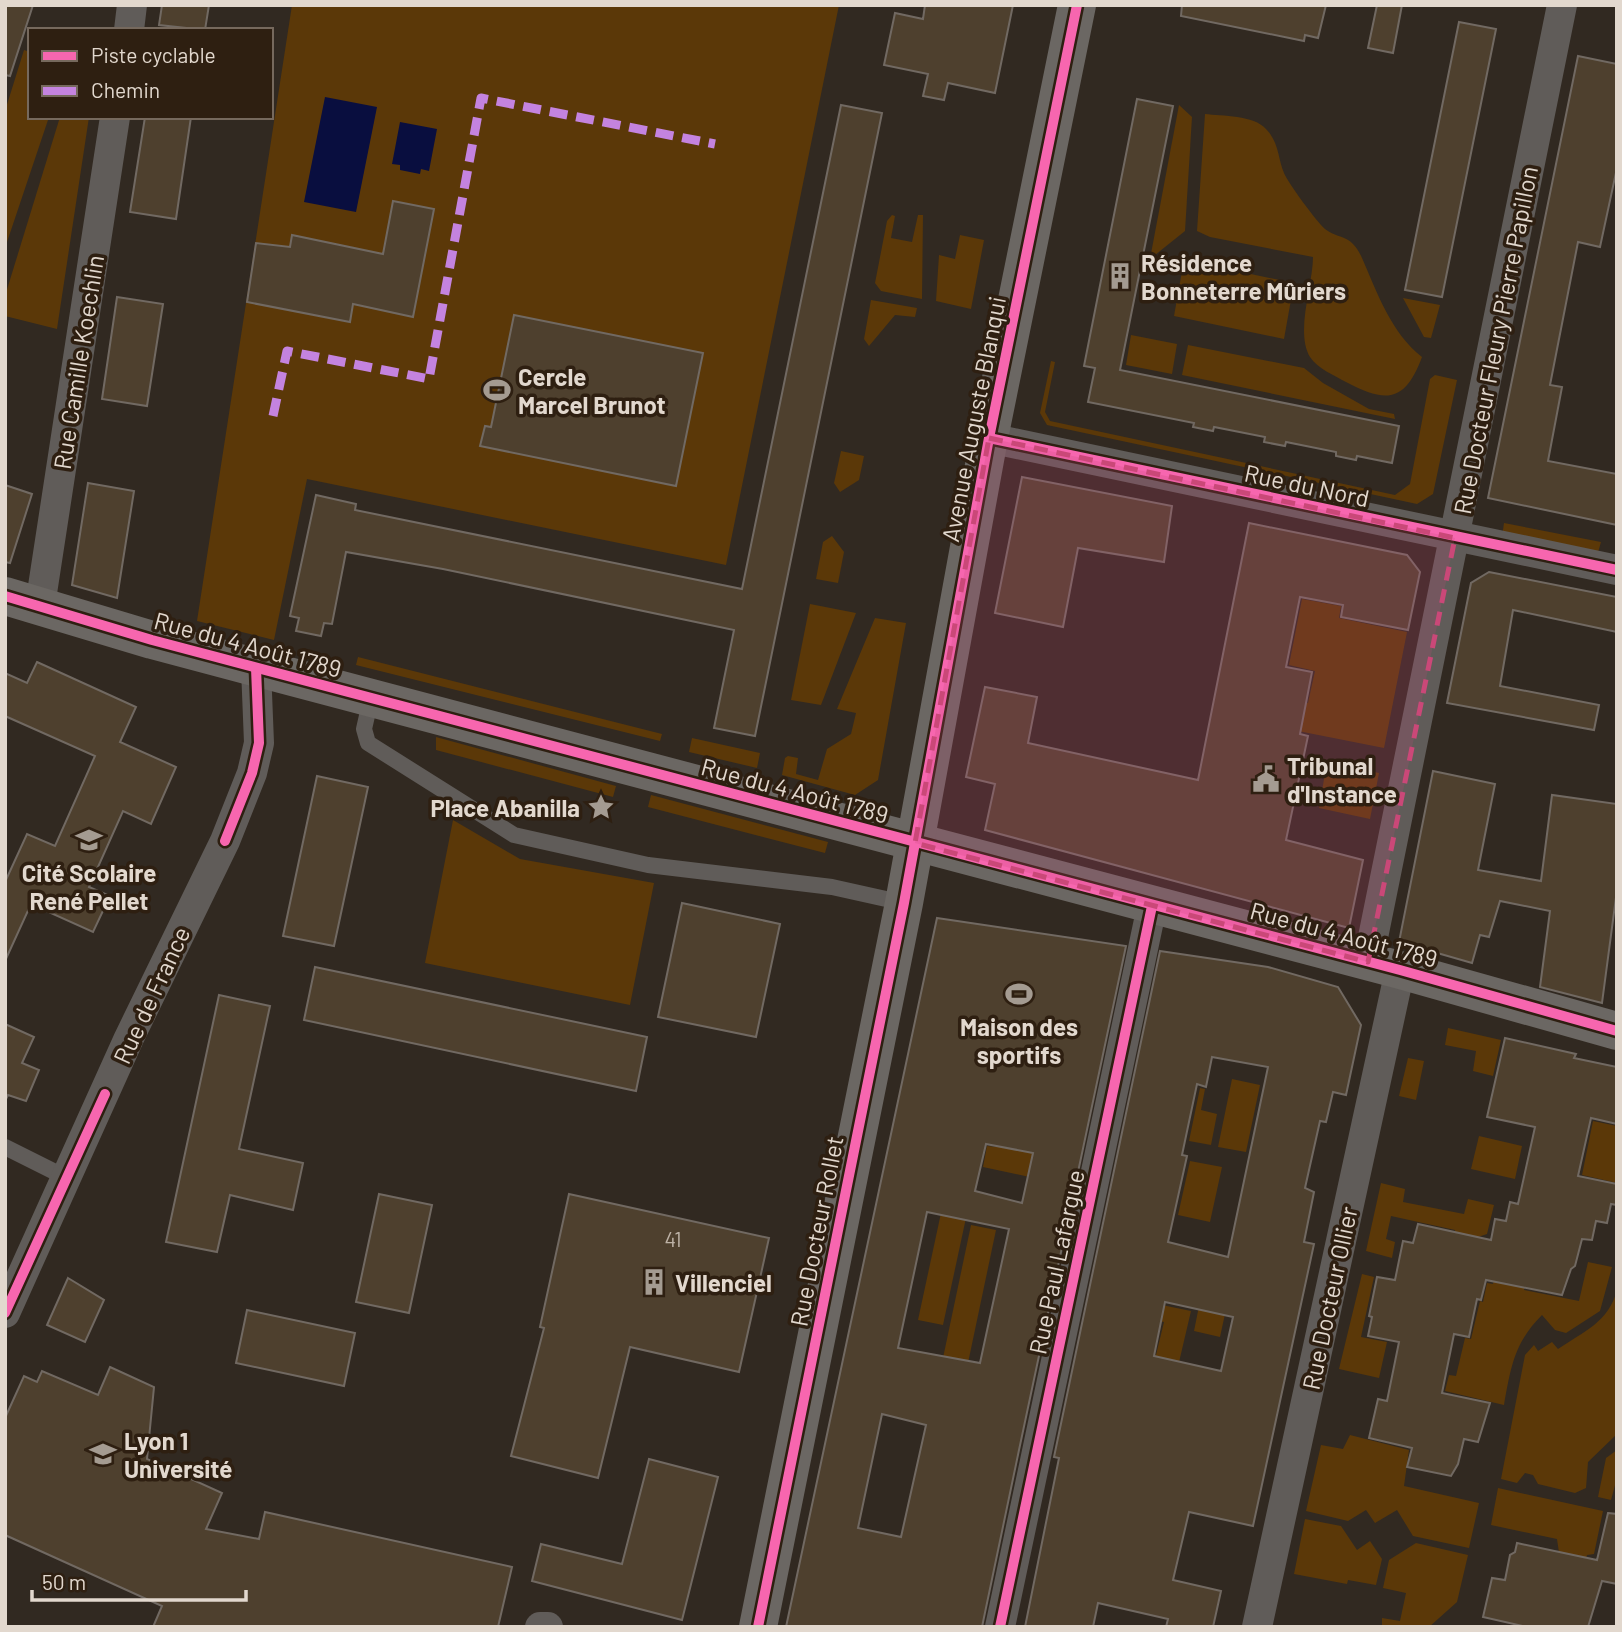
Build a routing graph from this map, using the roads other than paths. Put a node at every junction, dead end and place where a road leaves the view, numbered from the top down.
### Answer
1 (132, 5) edge
2 (1077, 5) edge
3 (1562, 5) edge
4 (128, 28) edge
5 (115, 119) edge
6 (989, 438) junction
7 (1455, 538) junction
8 (1617, 570) edge
9 (22, 601) edge
10 (257, 668) junction
11 (371, 698) junction
12 (915, 843) junction
13 (904, 903) junction
14 (1152, 906) junction
15 (1384, 966) junction
16 (1617, 1031) edge
17 (5, 1147) edge
18 (66, 1178) junction
19 (5, 1313) edge
20 (758, 1627) edge
21 (1000, 1627) edge
22 (1257, 1627) edge

1 - 4 street
2 - 6 street, Avenue Auguste Blanqui
3 - 7 street, Rue Docteur Fleury Pierre Papillon
5 - 9 street, Rue Camille Koechlin
6 - 7 street, Rue du Nord
6 - 12 street, Avenue Auguste Blanqui
7 - 8 street, Rue du Nord
7 - 15 street, Rue Docteur Fleury Pierre Papillon
9 - 10 street, Rue du 4 Août 1789
10 - 11 street, Rue du 4 Août 1789
10 - 18 street, Rue de France
11 - 12 street, Rue du 4 Août 1789
11 - 13 lane
12 - 13 street, Rue Docteur Rollet
12 - 14 street, Rue du 4 Août 1789
13 - 20 street, Rue Docteur Rollet
14 - 15 street, Rue du 4 Août 1789
14 - 21 street, Rue Paul Lafargue
15 - 16 street, Rue du 4 Août 1789
15 - 22 street, Rue Docteur Ollier
17 - 18 lane
18 - 19 street, Rue de France

